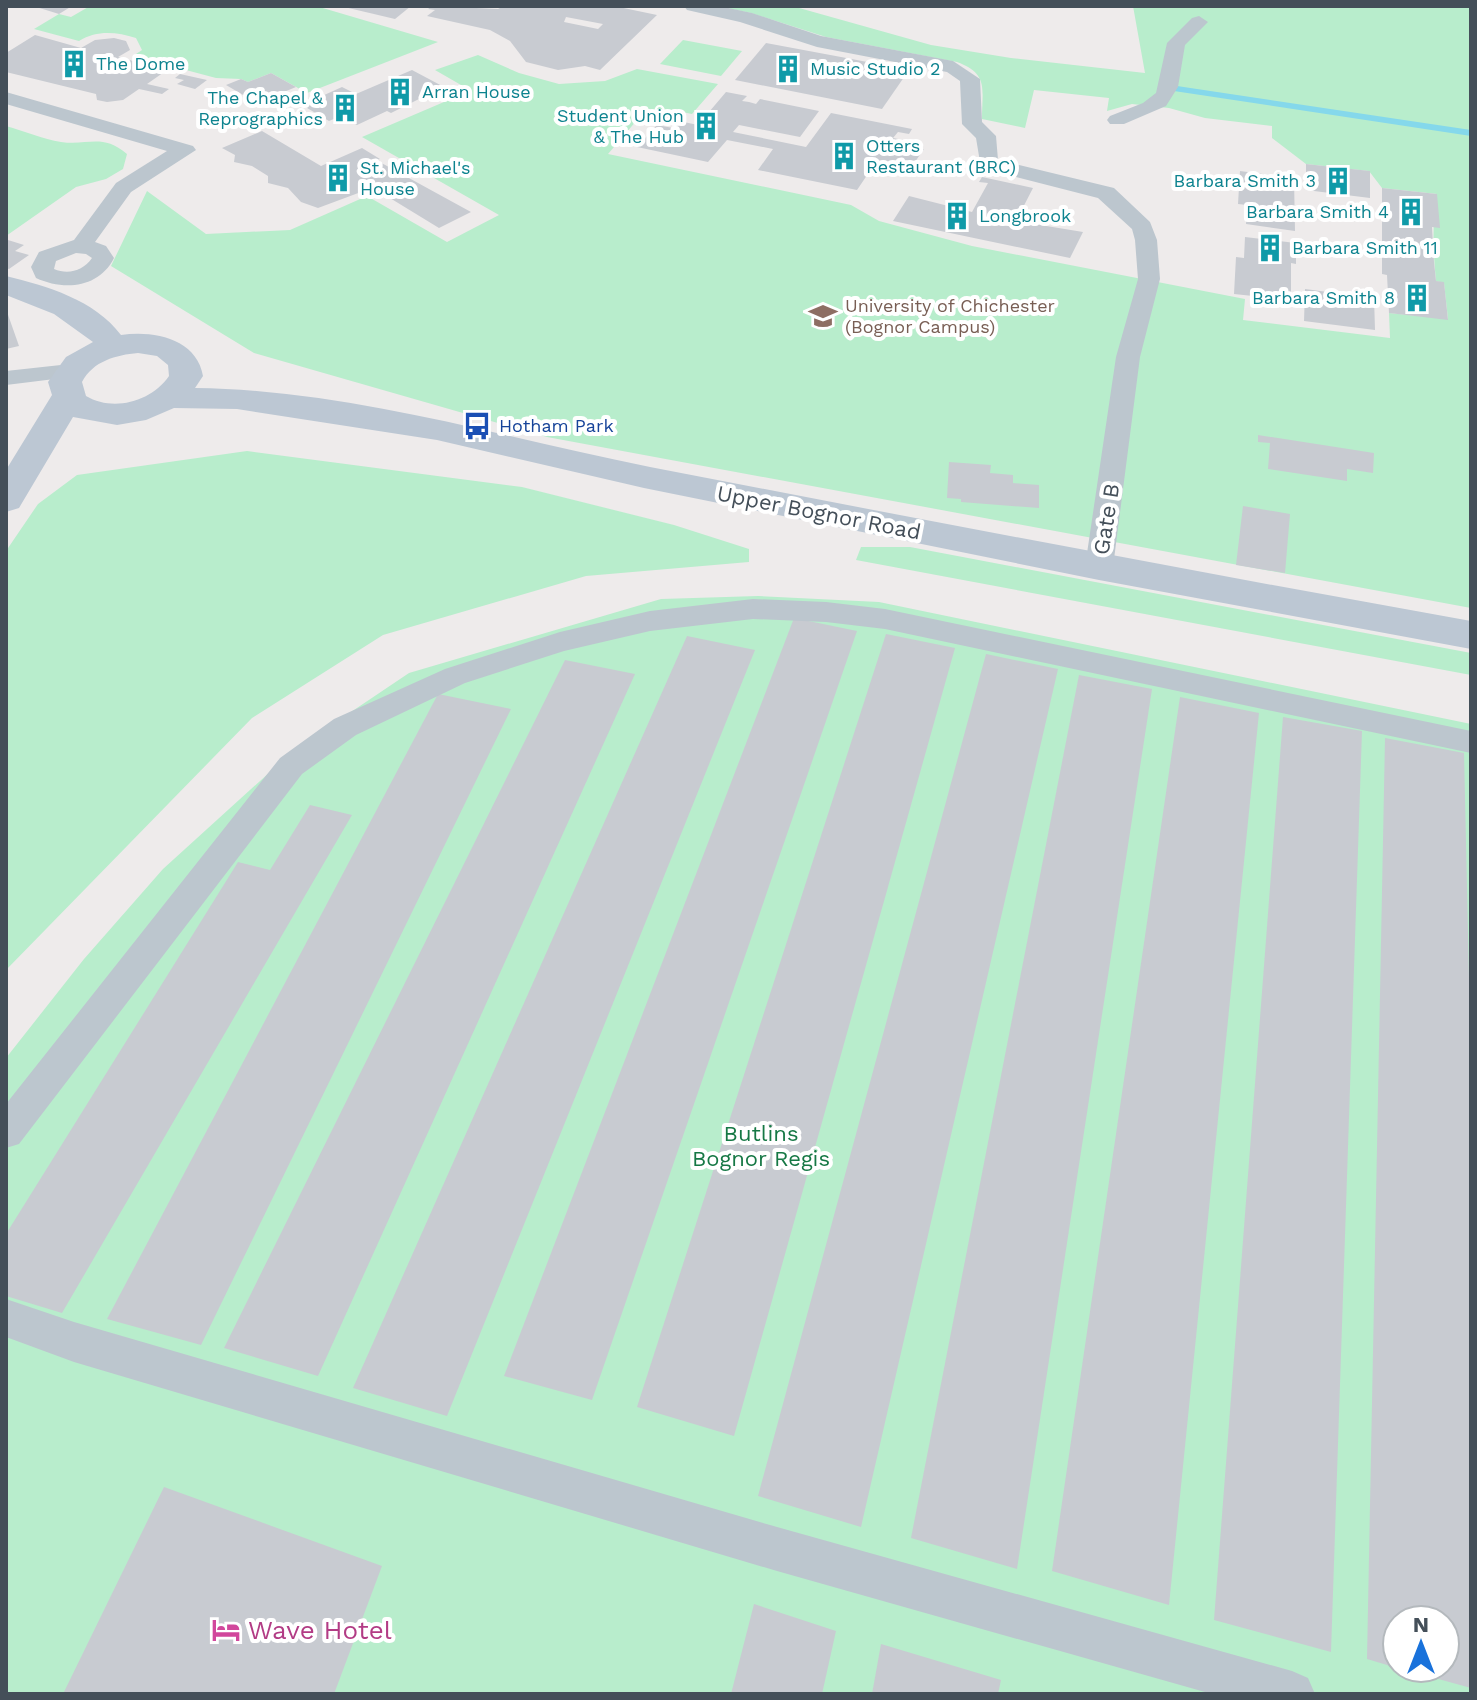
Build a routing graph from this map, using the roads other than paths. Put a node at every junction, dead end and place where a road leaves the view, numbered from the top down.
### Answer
1 (693, 6) edge
2 (1199, 22) dead end
3 (6, 98) edge
4 (1117, 120) dead end
5 (28, 285) edge
6 (69, 309) junction
7 (113, 347) junction
8 (73, 376) junction
9 (6, 378) edge
10 (177, 387) junction
11 (113, 414) junction
12 (30, 460) junction
13 (6, 500) edge
14 (1099, 567) junction
15 (1471, 635) edge
16 (1471, 742) edge
17 (6, 1132) edge
18 (6, 1318) edge
19 (1292, 1694) edge

1 - 14 lane, Gate B
2 - 4 lane
3 - 5 lane
5 - 6 main road
6 - 7 main road
6 - 8 main road
7 - 8 main road
7 - 10 main road
8 - 9 lane
8 - 11 main road, Upper Bognor Road
8 - 12 main road
10 - 11 main road, Upper Bognor Road
10 - 14 main road, Upper Bognor Road
11 - 12 main road
12 - 13 main road
14 - 15 main road, Upper Bognor Road
16 - 17 lane
18 - 19 lane

